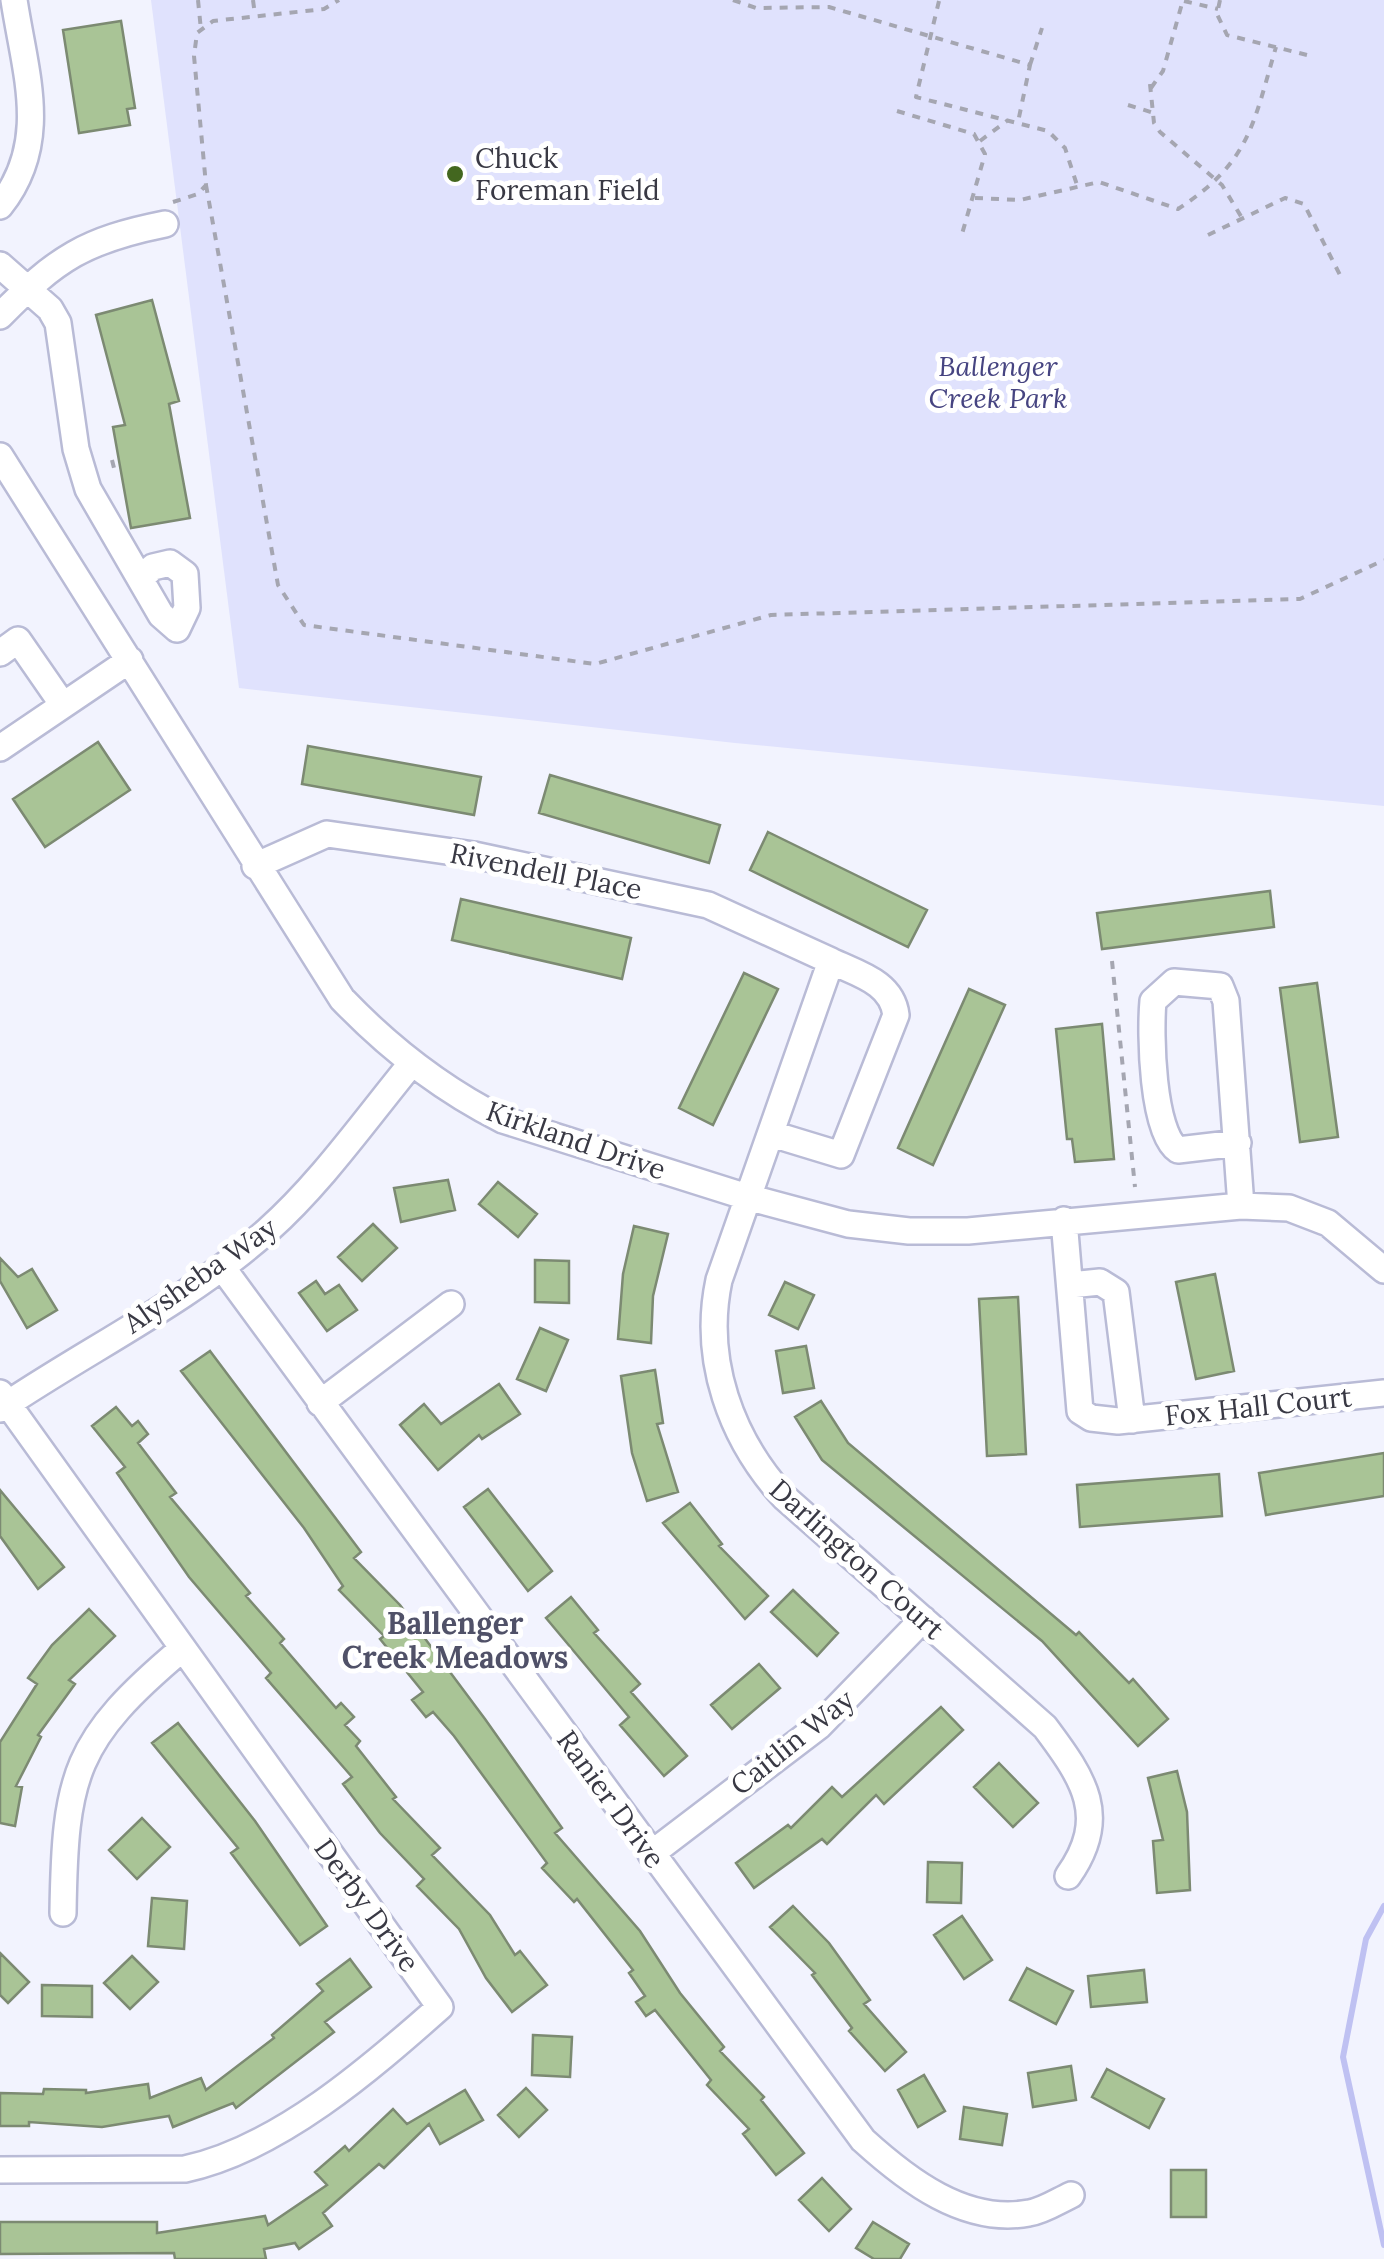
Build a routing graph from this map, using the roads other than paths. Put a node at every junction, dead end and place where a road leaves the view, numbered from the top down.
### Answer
1 (14, 0) edge
2 (0, 206) edge
3 (165, 224) road end
4 (0, 265) edge
5 (25, 291) junction
6 (0, 316) edge
7 (0, 456) edge
8 (141, 578) dead end
9 (0, 653) edge
10 (130, 660) junction
11 (63, 705) junction
12 (0, 748) edge
13 (256, 866) junction
14 (830, 962) junction
15 (411, 1064) junction
16 (772, 1134) junction
17 (1238, 1143) junction
18 (747, 1197) junction
19 (1240, 1206) junction
20 (1064, 1220) junction
21 (222, 1267) junction
22 (1384, 1270) edge
23 (1070, 1285) junction
24 (451, 1304) dead end
25 (1384, 1393) edge
26 (3, 1402) edge
27 (320, 1403) junction
28 (1132, 1420) junction
29 (923, 1619) junction
30 (182, 1648) junction
31 (651, 1854) junction
32 (1068, 1876) dead end
33 (62, 1913) dead end
34 (0, 2170) edge
35 (1072, 2195) dead end

1 - 2 street
3 - 5 street
4 - 5 street
5 - 6 street
5 - 8 street
7 - 10 street, Kirkland Drive
9 - 11 street
10 - 11 street
10 - 13 street, Kirkland Drive
11 - 12 street
13 - 14 street, Rivendell Place
13 - 15 street, Kirkland Drive
14 - 16 street
14 - 16 street, Rivendell Place
15 - 18 street, Kirkland Drive
15 - 21 street, Alysheba Way
16 - 18 street
17 - 17 street
17 - 19 street
18 - 20 street, Kirkland Drive
18 - 29 street, Darlington Court
19 - 20 street, Kirkland Drive
19 - 22 street, Kirkland Drive
20 - 23 street, Fox Hall Court
21 - 26 street, Alysheba Way
21 - 27 street, Ranier Drive
23 - 28 street, Fox Hall Court
23 - 28 street, Fox Hall Court
24 - 27 street
25 - 28 street, Fox Hall Court
26 - 30 street, Derby Drive
27 - 31 street, Ranier Drive
29 - 31 street, Caitlin Way
29 - 32 street, Darlington Court
30 - 33 street
30 - 34 street, Derby Drive
31 - 35 street, Ranier Drive

